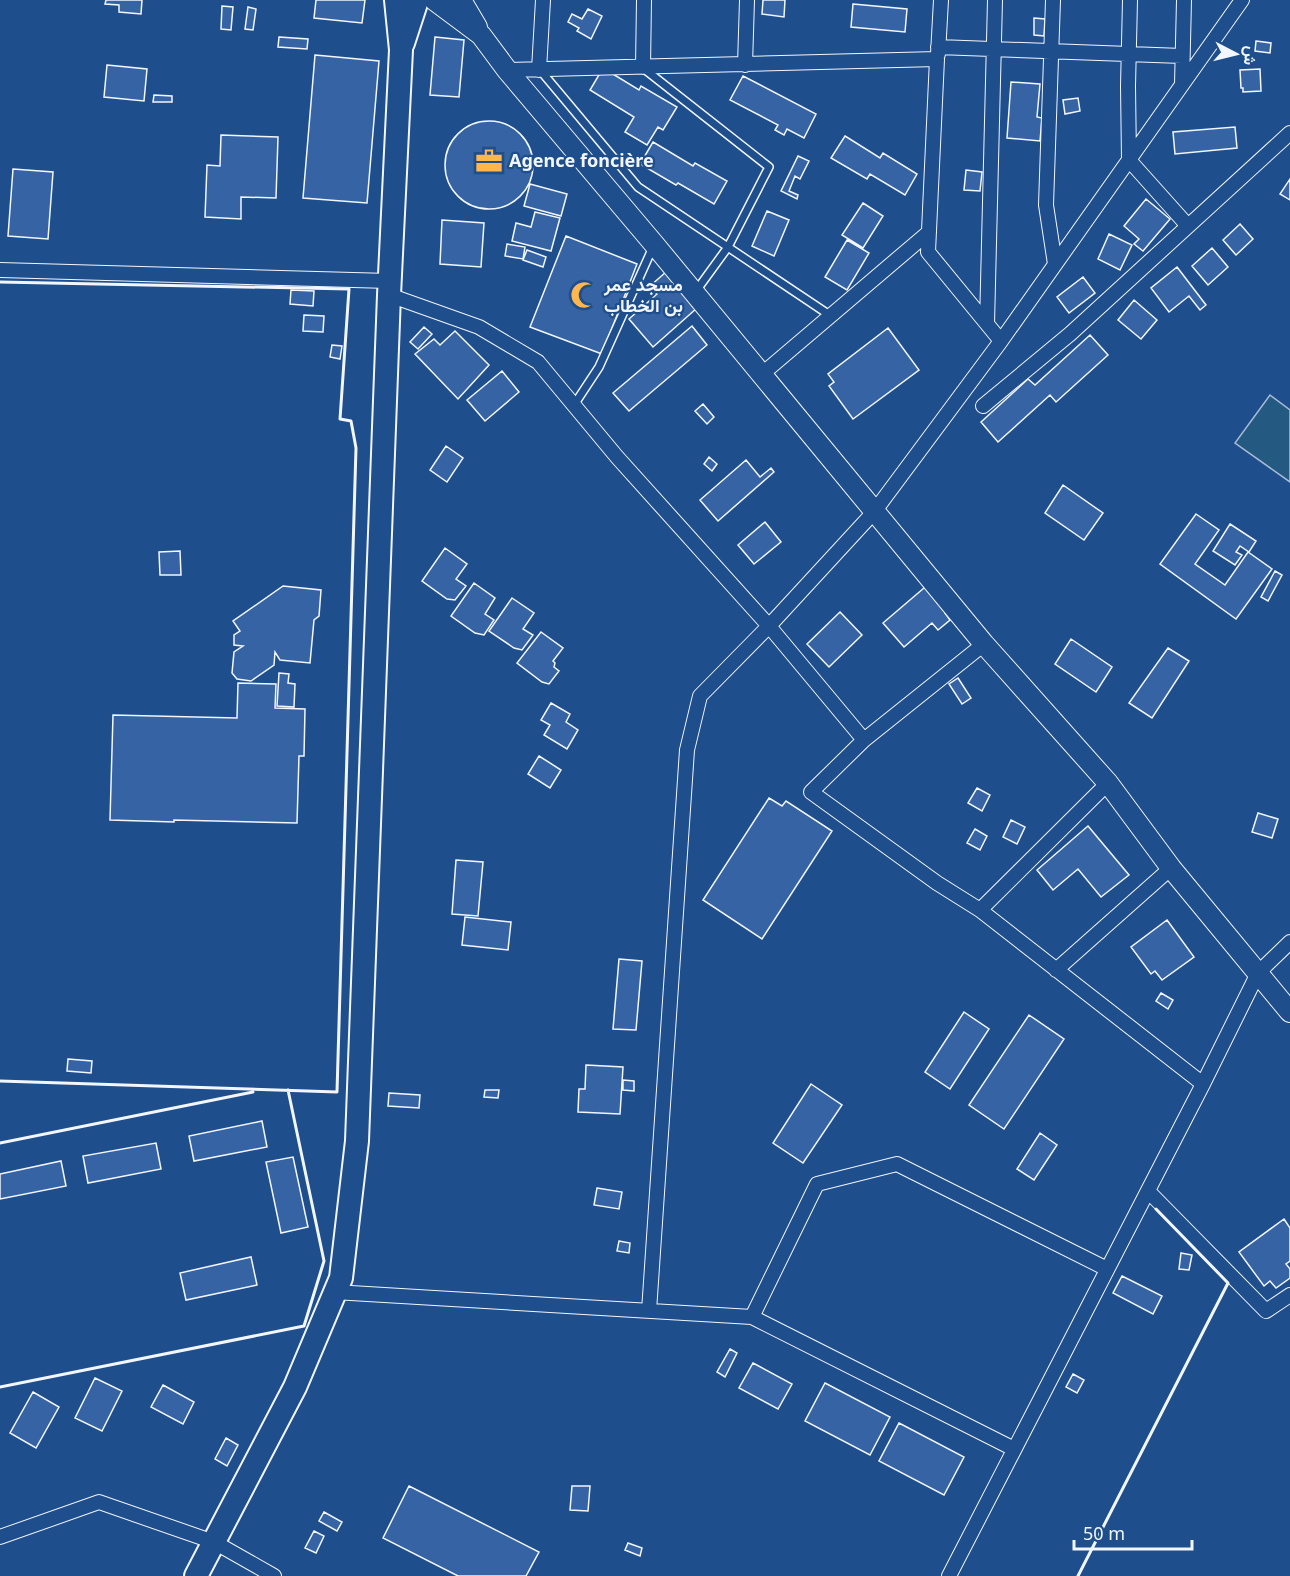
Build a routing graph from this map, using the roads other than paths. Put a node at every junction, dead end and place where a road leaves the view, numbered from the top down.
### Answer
1 (396, 0) edge
2 (417, 0) edge
3 (434, 0) edge
4 (461, 0) edge
5 (543, 0) edge
6 (644, 0) edge
7 (747, 0) edge
8 (942, 0) edge
9 (995, 0) edge
10 (1053, 0) edge
11 (1130, 0) edge
12 (1184, 0) edge
13 (1242, 0) edge
14 (481, 35) junction
15 (401, 50) junction
16 (994, 50) junction
17 (1051, 52) junction
18 (938, 53) junction
19 (1128, 55) junction
20 (1182, 56) junction
21 (745, 65) junction
22 (642, 67) junction
23 (539, 69) junction
24 (507, 70) junction
25 (1182, 86) junction
26 (1290, 133) edge
27 (1129, 160) junction
28 (1188, 226) junction
29 (929, 232) junction
30 (654, 244) junction
31 (728, 247) junction
32 (1055, 264) junction
33 (0, 270) edge
34 (389, 288) junction
35 (694, 292) junction
36 (831, 316) junction
37 (987, 324) junction
38 (1001, 341) junction
39 (761, 375) junction
40 (574, 405) junction
41 (983, 406) dead end
42 (874, 512) junction
43 (769, 626) junction
44 (984, 644) junction
45 (864, 741) junction
46 (1108, 783) junction
47 (1172, 868) junction
48 (980, 910) junction
49 (1290, 942) edge
50 (1056, 970) junction
51 (1258, 973) junction
52 (1290, 1012) edge
53 (1203, 1084) junction
54 (1148, 1191) junction
55 (1107, 1269) junction
56 (334, 1292) junction
57 (1290, 1295) edge
58 (649, 1311) junction
59 (752, 1317) junction
60 (1014, 1449) junction
61 (0, 1537) edge
62 (214, 1542) junction
63 (196, 1576) edge
64 (274, 1576) edge
65 (949, 1576) edge

1 - 15 main road
2 - 15 main road
3 - 14 main road
4 - 14 main road
5 - 23 street
6 - 22 street
7 - 21 street
8 - 18 street
9 - 16 street
10 - 17 street
11 - 19 street
12 - 20 street
13 - 25 street
14 - 24 main road
15 - 34 main road
16 - 17 street
16 - 18 street
16 - 37 street
17 - 19 street
17 - 32 street
18 - 21 street
18 - 29 street
19 - 20 street
19 - 27 street
20 - 25 street
21 - 22 street
22 - 23 street
22 - 31 lane
23 - 24 street
23 - 31 lane
24 - 30 main road
25 - 27 street
26 - 28 street
27 - 28 street
27 - 32 street
28 - 41 street
29 - 36 street
29 - 37 street
30 - 35 main road
30 - 40 lane
31 - 35 lane
31 - 36 lane
32 - 38 street
33 - 34 street
34 - 40 street
34 - 56 main road
35 - 39 main road
36 - 39 street
37 - 38 street
38 - 42 street
39 - 42 main road
40 - 43 street
42 - 43 street
42 - 44 main road
43 - 45 street
43 - 58 street
44 - 45 street
44 - 46 main road
45 - 48 street
46 - 47 main road
46 - 48 street
47 - 50 street
47 - 51 main road
48 - 50 street
49 - 51 street
50 - 53 street
51 - 52 main road
51 - 53 street
53 - 54 street
54 - 55 street
54 - 57 street
55 - 59 street
55 - 60 street
56 - 58 street
56 - 62 main road
58 - 59 street
59 - 60 street
60 - 65 street
61 - 62 street
62 - 63 main road
62 - 64 street

